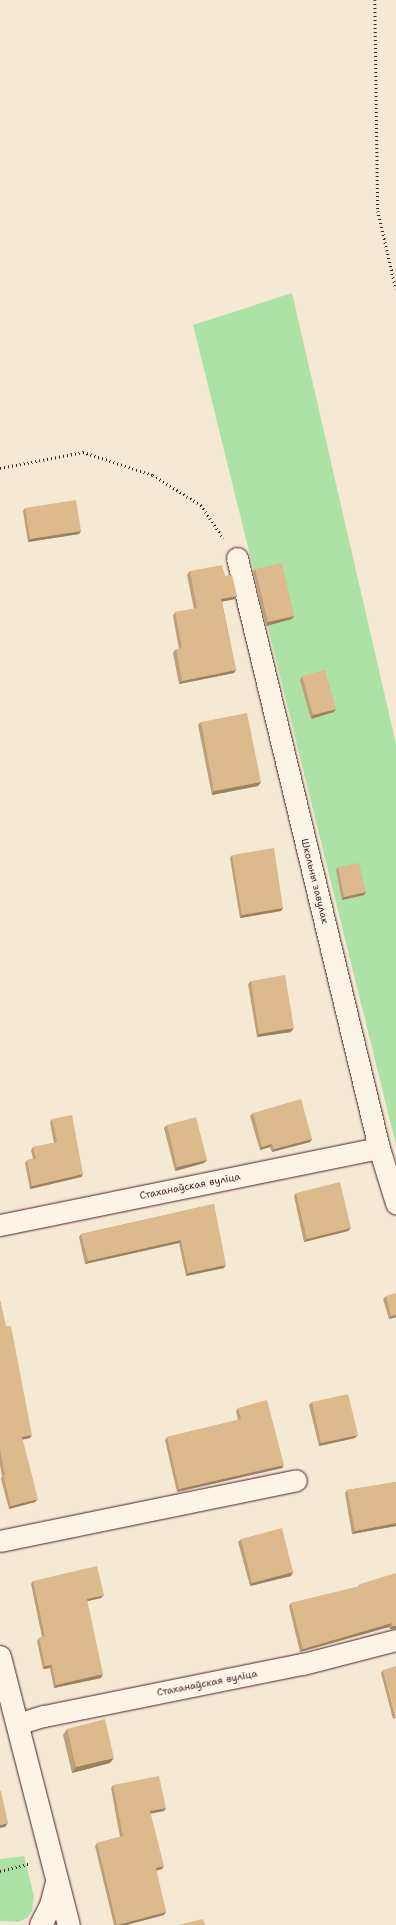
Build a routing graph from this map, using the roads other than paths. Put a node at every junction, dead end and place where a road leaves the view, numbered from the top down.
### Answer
1 (237, 558) road end
2 (379, 1148) junction
3 (396, 1203) edge
4 (0, 1225) edge
5 (296, 1480) dead end
6 (0, 1541) edge
7 (396, 1640) edge
8 (0, 1657) edge
9 (17, 1724) junction
10 (57, 1882) junction
11 (42, 1925) edge
12 (69, 1925) edge

1 - 2 street, Школьны завулак
2 - 3 street, Школьны завулак
2 - 4 street, Стаханаўская вуліца
5 - 6 street
7 - 9 street, Стаханаўская вуліца
8 - 9 street
9 - 10 street
10 - 11 street
10 - 12 street

